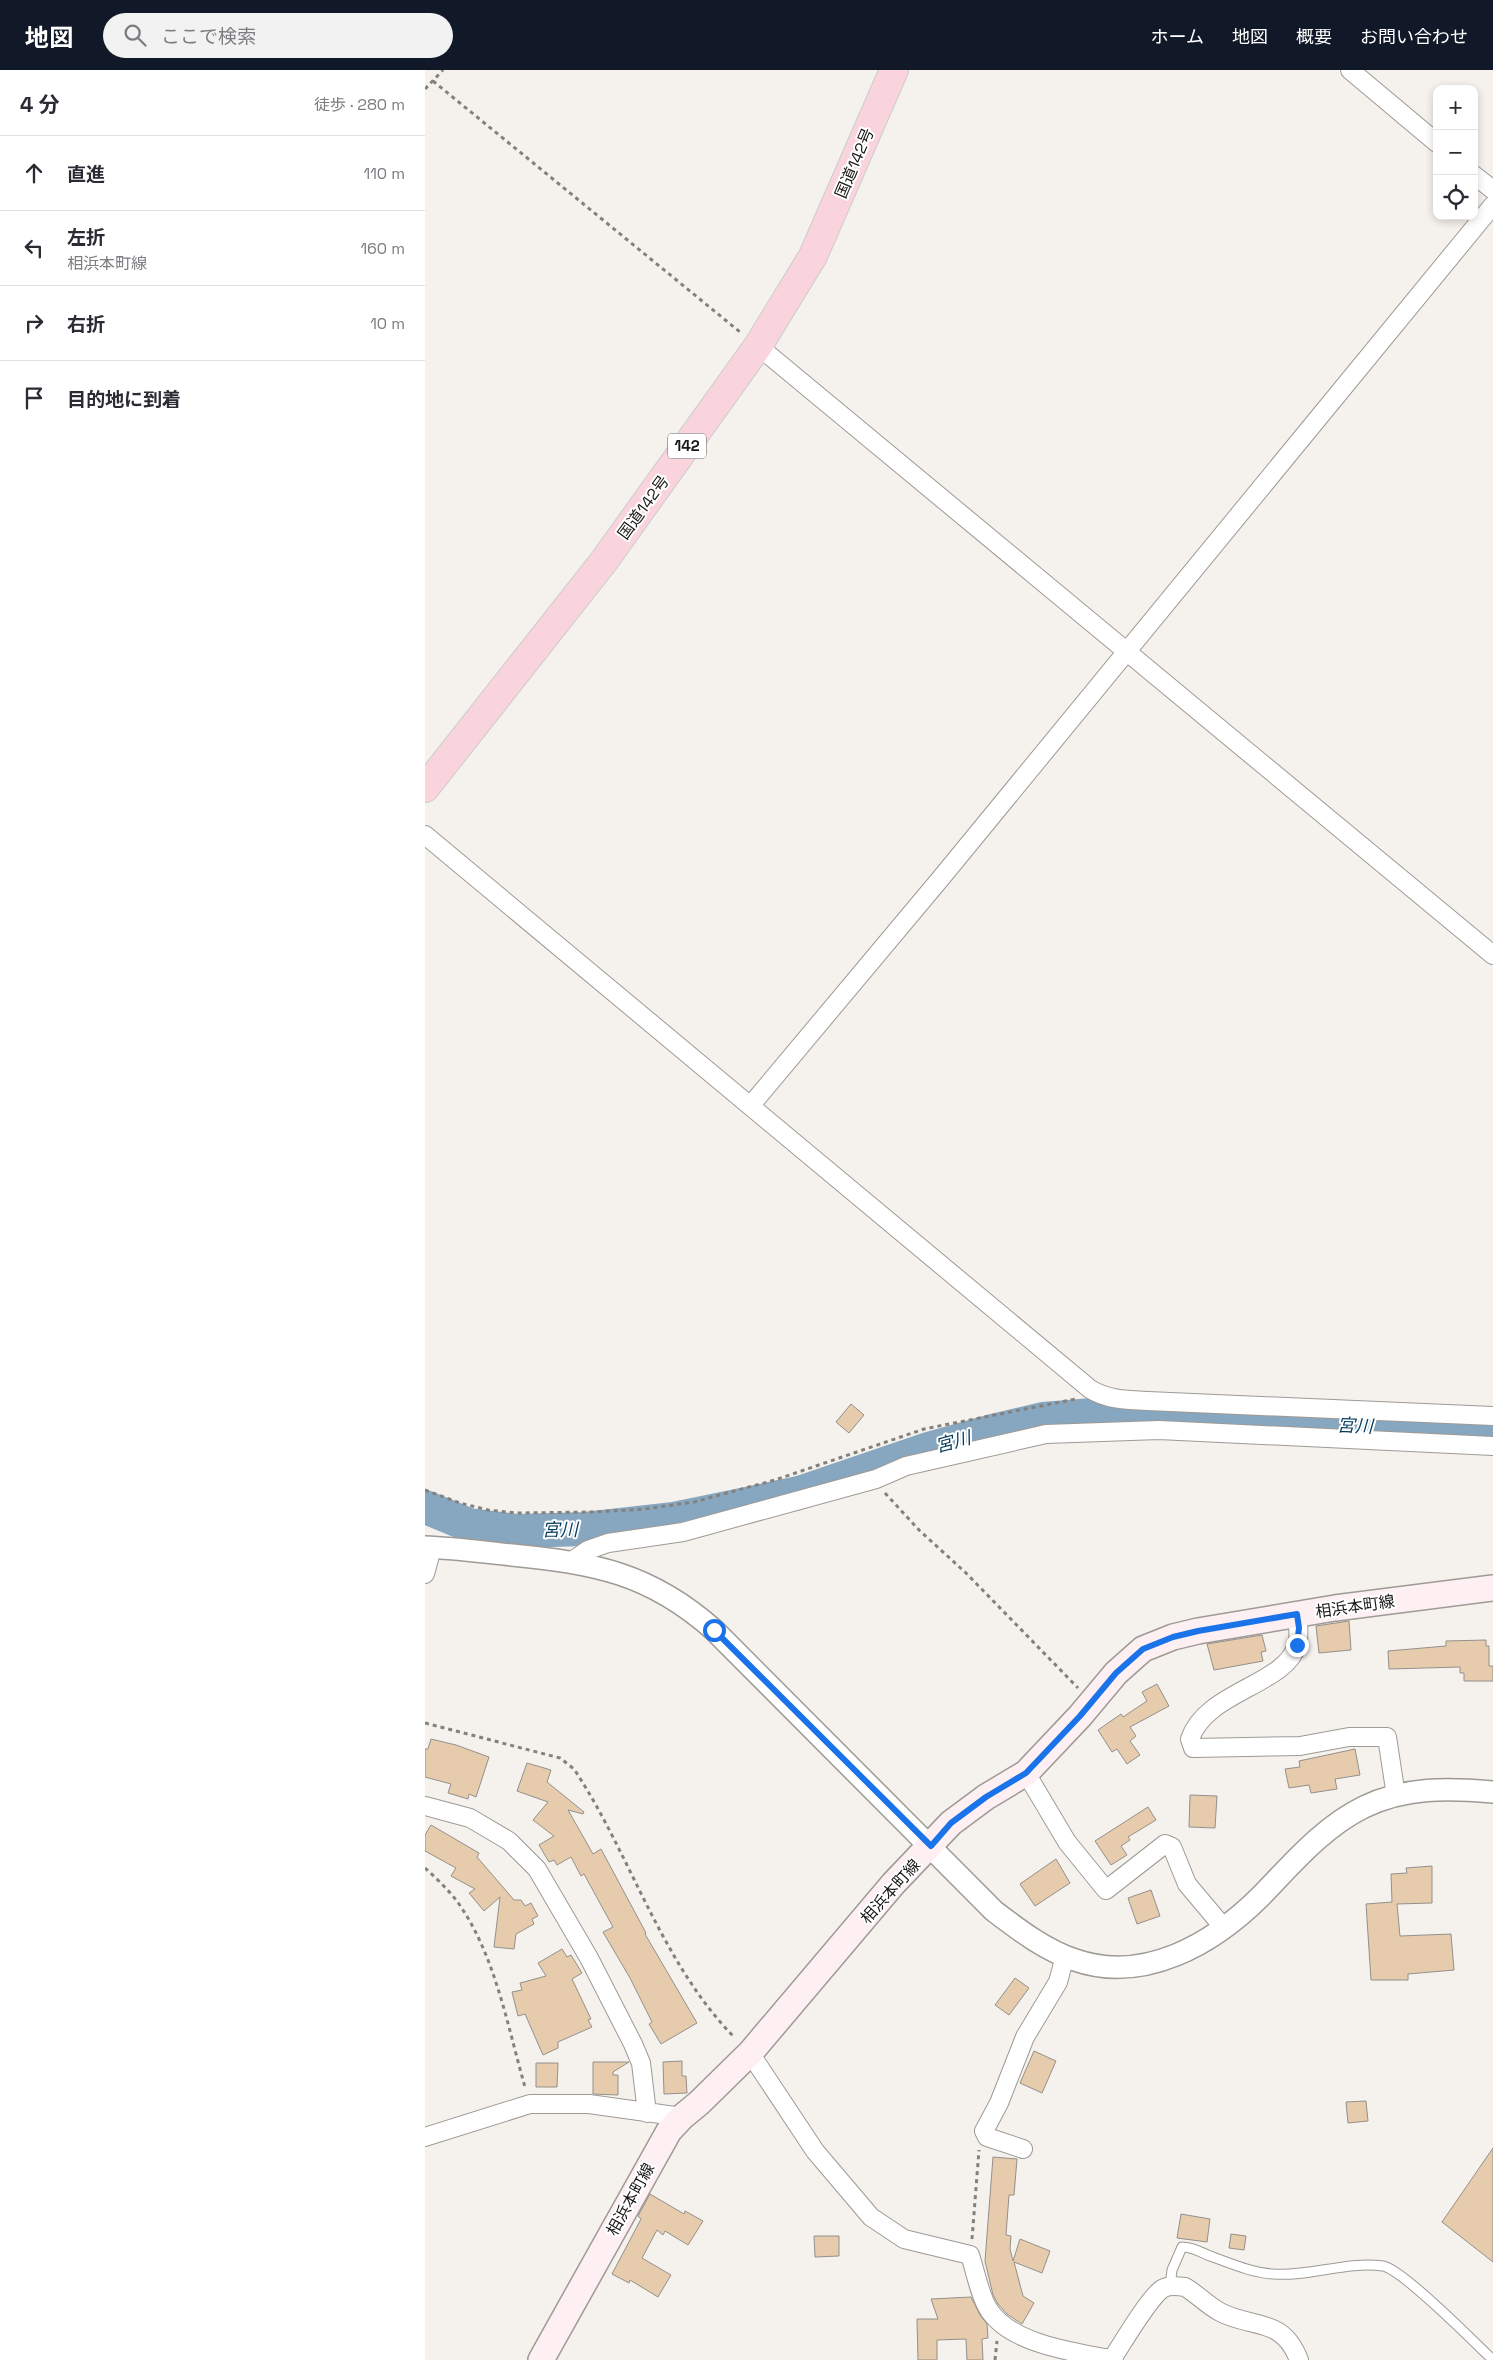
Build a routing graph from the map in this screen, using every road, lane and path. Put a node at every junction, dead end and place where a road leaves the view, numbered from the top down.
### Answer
1 (443, 70) edge
2 (894, 70) edge
3 (1350, 70) edge
4 (433, 81) junction
5 (425, 89) edge
6 (1433, 140) edge
7 (1478, 178) edge
8 (1493, 190) edge
9 (1493, 205) edge
10 (758, 346) junction
11 (1127, 650) junction
12 (425, 788) edge
13 (425, 835) edge
14 (1493, 955) edge
15 (751, 1105) junction
16 (1090, 1389) junction
17 (1493, 1416) edge
18 (1493, 1446) edge
19 (876, 1479) junction
20 (425, 1490) edge
21 (429, 1548) edge
22 (572, 1561) junction
23 (425, 1574) edge
24 (1493, 1588) edge
25 (1297, 1614) junction
26 (1092, 1702) junction
27 (425, 1723) edge
28 (1026, 1773) junction
29 (1493, 1792) edge
30 (1396, 1796) junction
31 (425, 1806) edge
32 (931, 1846) junction
33 (425, 1868) edge
34 (1224, 1928) junction
35 (1065, 1956) junction
36 (750, 2053) junction
37 (530, 2104) junction
38 (647, 2113) junction
39 (681, 2117) junction
40 (984, 2131) junction
41 (425, 2137) edge
42 (1023, 2149) dead end
43 (971, 2255) junction
44 (1170, 2287) junction
45 (541, 2360) edge
46 (1113, 2360) edge
47 (1299, 2360) edge
48 (1493, 2360) edge

1 - 4 path
2 - 10 highway, 国道142号 / 142
3 - 6 street
4 - 5 path
4 - 10 path
7 - 8 street
9 - 11 street
10 - 11 street
10 - 12 highway, 国道142号 / 142
11 - 14 street
11 - 15 street
13 - 15 street
15 - 16 street
16 - 17 street
16 - 20 path
18 - 19 street
19 - 22 street
19 - 26 path
21 - 22 street
21 - 23 street
22 - 32 street
24 - 25 main road, 相浜本町線
25 - 26 main road, 相浜本町線
25 - 30 street
26 - 28 main road, 相浜本町線
27 - 36 path
28 - 32 main road, 相浜本町線
28 - 34 street
29 - 30 street
30 - 34 street
31 - 38 street
32 - 35 street
32 - 36 main road, 相浜本町線
33 - 37 path
34 - 35 street
35 - 40 street
36 - 39 main road, 相浜本町線
36 - 43 street
37 - 38 street
37 - 41 street
38 - 39 street
39 - 45 main road, 相浜本町線
40 - 42 street
40 - 43 path
43 - 46 street
44 - 46 street
44 - 47 street
44 - 48 lane

